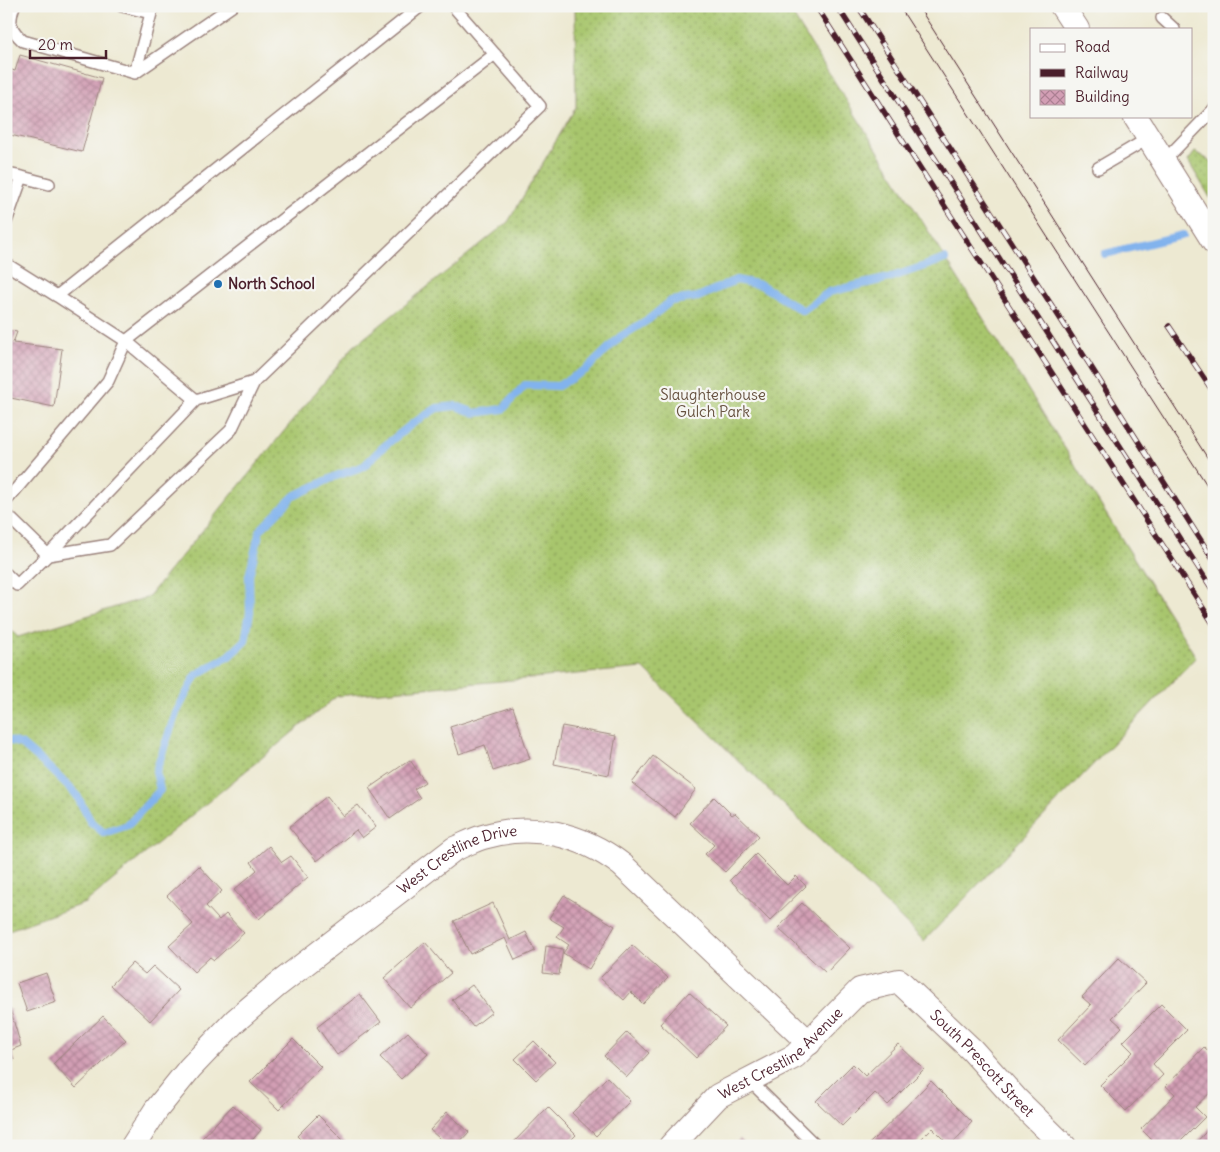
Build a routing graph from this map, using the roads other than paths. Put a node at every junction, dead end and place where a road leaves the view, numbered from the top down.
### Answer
1 (14, 6) edge
2 (122, 6) edge
3 (232, 6) edge
4 (421, 6) edge
5 (453, 6) edge
6 (1062, 6) edge
7 (152, 10) edge
8 (1162, 18) dead end
9 (1076, 28) edge
10 (1173, 28) edge
11 (495, 54) junction
12 (135, 73) junction
13 (1214, 109) edge
14 (1136, 118) edge
15 (1150, 138) junction
16 (1164, 161) junction
17 (1098, 168) dead end
18 (6, 174) edge
19 (22, 177) junction
20 (49, 184) dead end
21 (6, 222) edge
22 (1214, 242) edge
23 (6, 264) edge
24 (57, 296) junction
25 (126, 341) junction
26 (254, 382) junction
27 (196, 400) junction
28 (6, 501) edge
29 (6, 514) edge
30 (48, 555) junction
31 (6, 574) edge
32 (899, 981) joint
33 (809, 1043) junction
34 (749, 1080) junction
35 (133, 1146) edge
36 (671, 1146) edge
37 (816, 1146) edge
38 (1064, 1146) edge

1 - 12 lane
2 - 7 lane
3 - 12 lane
4 - 24 lane
5 - 11 lane
6 - 9 street
7 - 12 lane
8 - 10 lane
11 - 25 lane
11 - 26 lane
13 - 16 lane
14 - 15 street
15 - 16 street
15 - 17 lane
16 - 22 street
18 - 19 lane
19 - 20 lane
19 - 21 lane
23 - 24 lane
24 - 25 lane
25 - 27 lane
25 - 28 lane
26 - 27 lane
26 - 30 lane
27 - 30 lane
29 - 30 lane
30 - 31 lane
32 - 33 street, West Crestline Avenue
32 - 38 street, South Prescott Street
33 - 34 street, West Crestline Avenue
33 - 35 street, West Crestline Drive
34 - 36 street, West Crestline Avenue
34 - 37 lane

